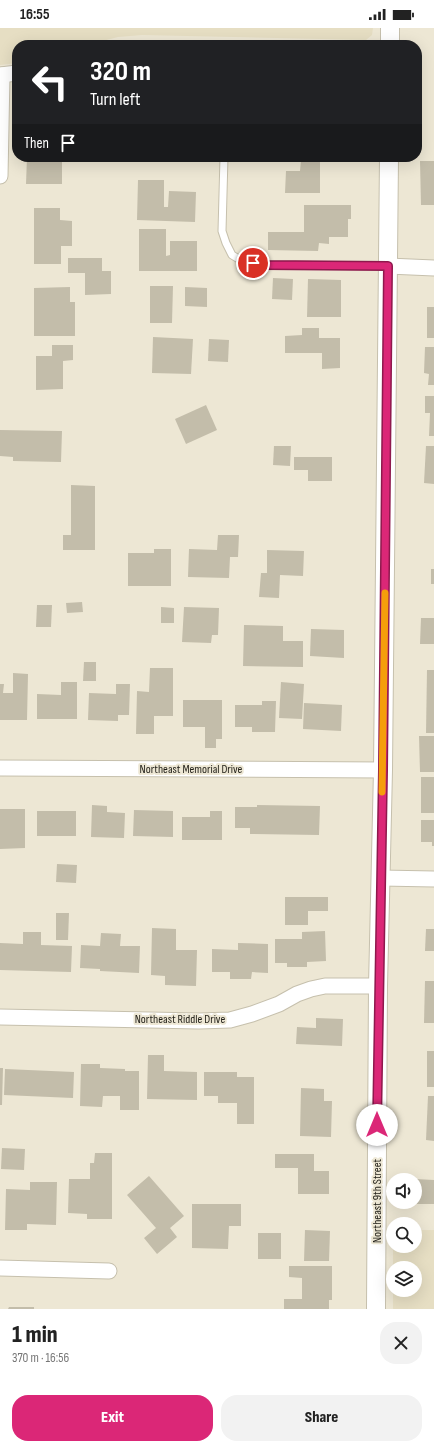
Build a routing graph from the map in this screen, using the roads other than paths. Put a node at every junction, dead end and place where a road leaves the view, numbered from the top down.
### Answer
1 (390, 28) edge
2 (390, 40) edge
3 (12, 74) edge
4 (1, 75) edge
5 (224, 162) edge
6 (389, 162) edge
7 (0, 176) edge
8 (388, 266) junction
9 (434, 268) edge
10 (0, 768) edge
11 (383, 770) junction
12 (381, 878) junction
13 (434, 879) edge
14 (378, 986) junction
15 (0, 1017) edge
16 (0, 1268) edge
17 (109, 1271) dead end
18 (376, 1309) edge

1 - 2 street
3 - 4 street
4 - 7 street
5 - 8 lane
6 - 8 street, Northeast 9th Street
8 - 9 street
8 - 11 street, Northeast 9th Street
10 - 11 street, Northeast Memorial Drive
11 - 12 street, Northeast 9th Street
12 - 13 street
12 - 14 street, Northeast 9th Street
14 - 15 street, Northeast Riddle Drive
14 - 18 street, Northeast 9th Street
16 - 17 street

